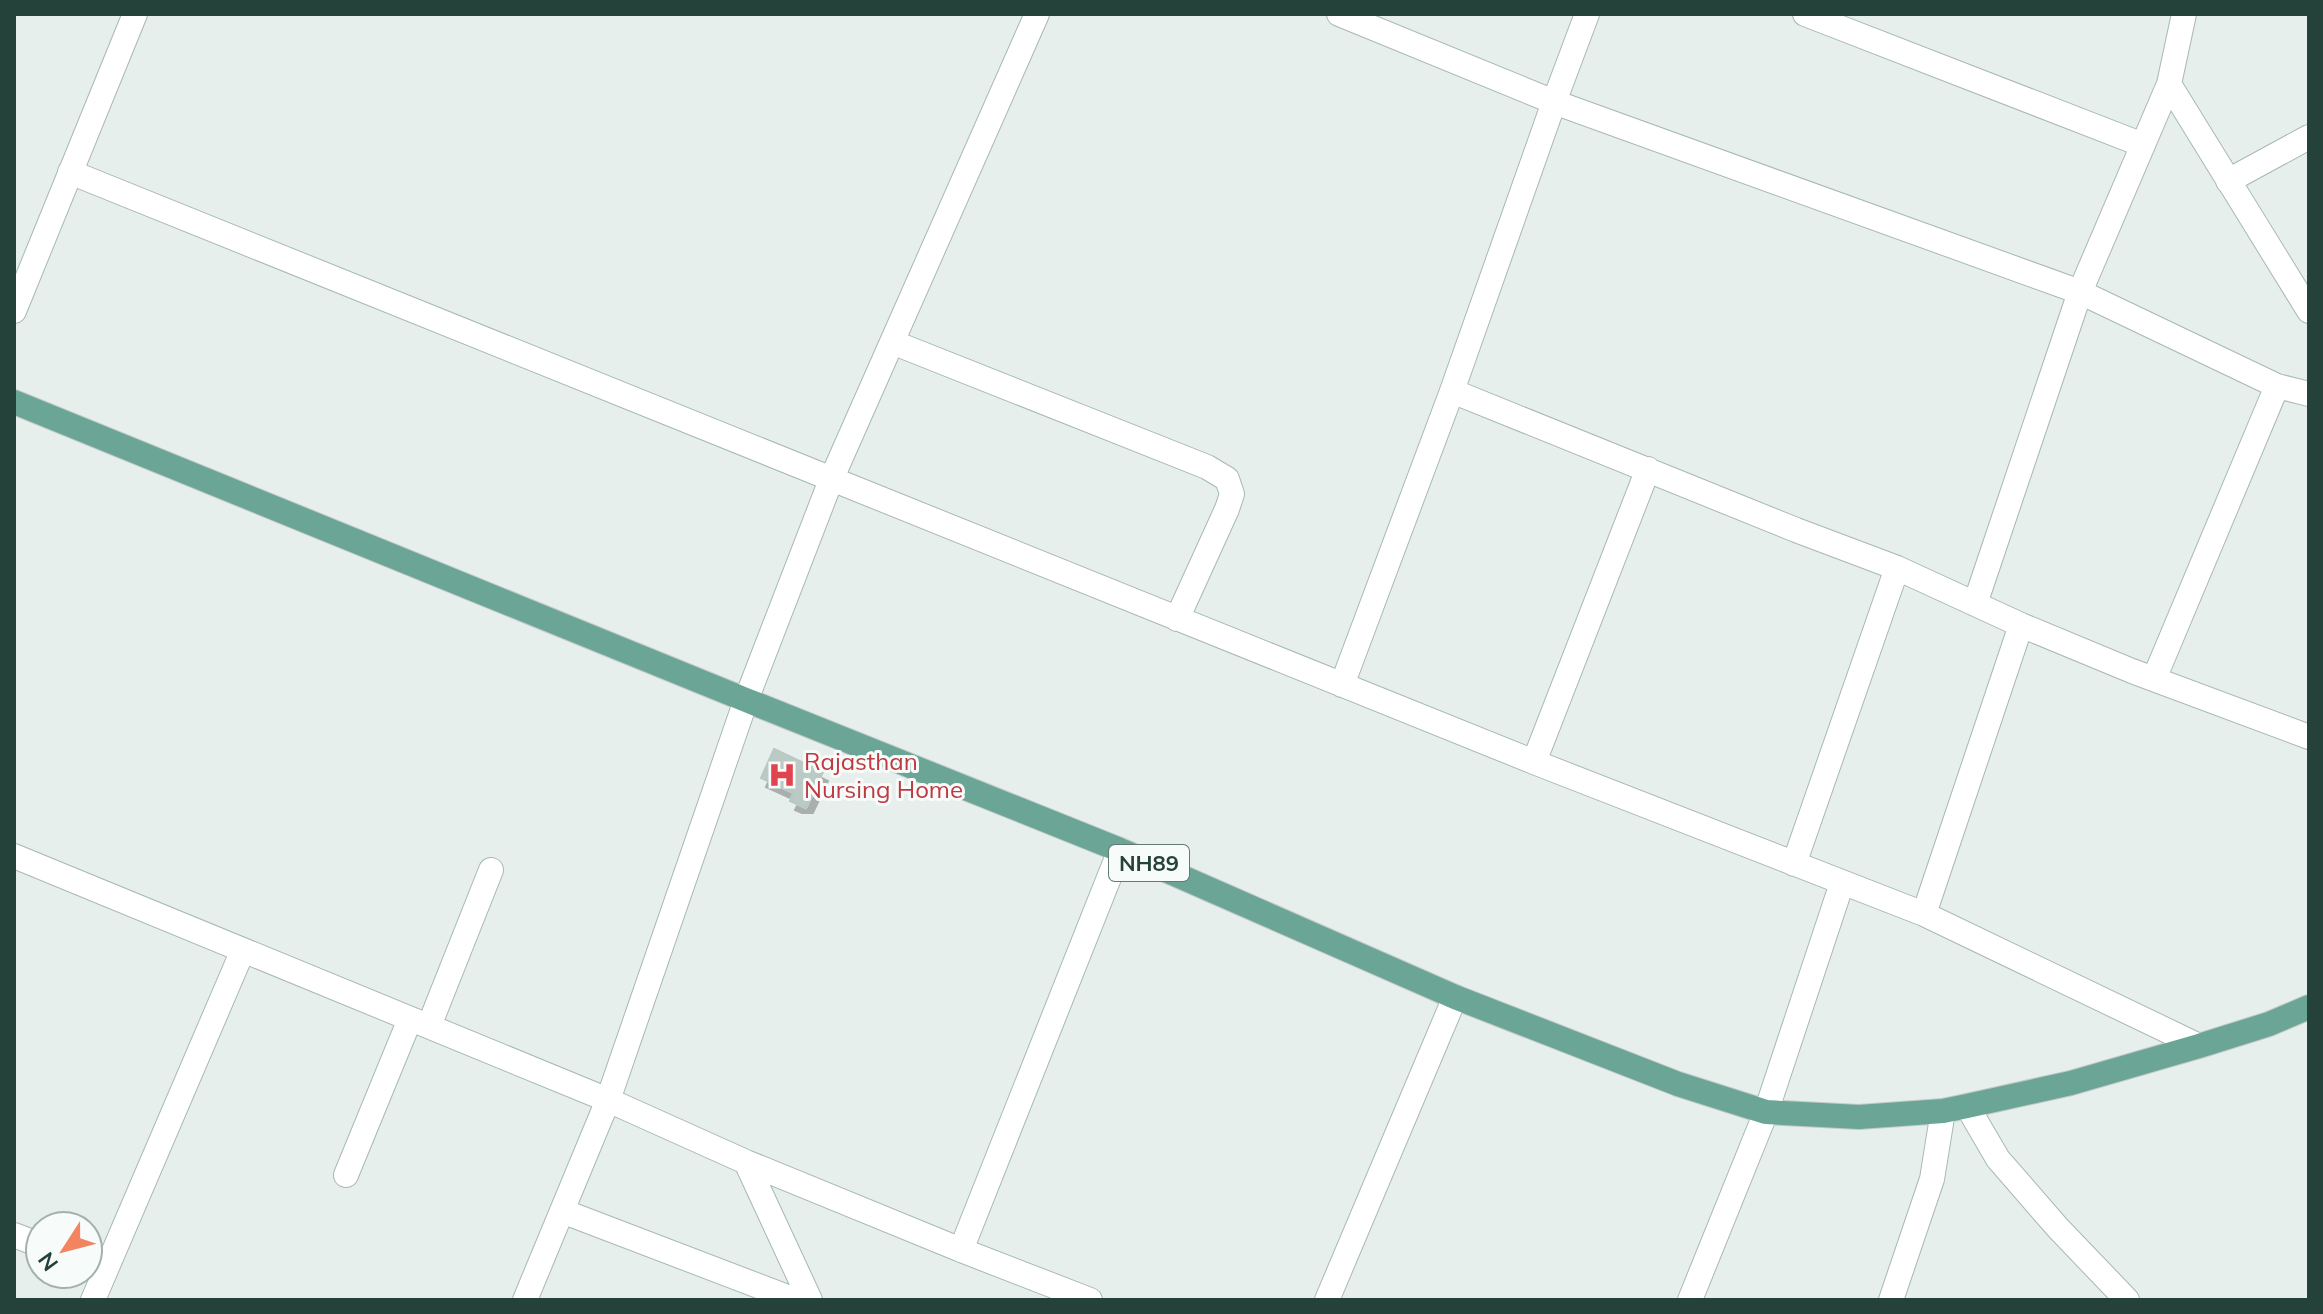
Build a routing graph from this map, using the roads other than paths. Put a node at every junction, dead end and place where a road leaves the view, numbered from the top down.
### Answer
1 (135, 14) edge
2 (1037, 14) edge
3 (1339, 14) edge
4 (1587, 14) edge
5 (1805, 14) edge
6 (2184, 14) edge
7 (2169, 84) junction
8 (1554, 102) junction
9 (2309, 137) edge
10 (2143, 145) junction
11 (70, 172) junction
12 (2228, 181) junction
13 (2080, 292) junction
14 (14, 311) edge
15 (2309, 311) edge
16 (892, 342) junction
17 (2277, 386) junction
18 (1452, 391) junction
19 (2309, 394) edge
20 (14, 402) edge
21 (1648, 469) junction
22 (831, 480) junction
23 (1897, 568) junction
24 (1975, 604) junction
25 (1177, 619) junction
26 (2021, 625) junction
27 (2154, 679) junction
28 (1342, 685) junction
29 (746, 700) junction
30 (2309, 737) edge
31 (1534, 762) junction
32 (1120, 850) junction
33 (14, 856) edge
34 (1794, 864) junction
35 (491, 870) dead end
36 (1842, 883) junction
37 (1924, 914) junction
38 (243, 950) junction
39 (1455, 997) junction
40 (2309, 1007) edge
41 (419, 1022) junction
42 (2199, 1046) junction
43 (608, 1100) junction
44 (1967, 1106) junction
45 (1943, 1111) junction
46 (1766, 1112) junction
47 (746, 1162) junction
48 (346, 1175) dead end
49 (562, 1211) junction
50 (104, 1250) edge
51 (961, 1250) junction
52 (525, 1300) edge
53 (795, 1300) edge
54 (810, 1300) edge
55 (1090, 1300) edge
56 (1327, 1300) edge
57 (1690, 1300) edge
58 (1891, 1300) edge
59 (2127, 1300) edge

1 - 11 street
2 - 16 street
3 - 8 street
4 - 8 street
5 - 10 street
6 - 7 street
7 - 10 street
7 - 12 street
8 - 13 street
8 - 18 street
9 - 12 street
10 - 13 street
11 - 14 street
11 - 22 street
12 - 15 street
13 - 17 street
13 - 24 street
16 - 22 street
16 - 25 street
17 - 19 street
17 - 27 street
18 - 21 street
18 - 28 street
20 - 29 main road, NH89
21 - 23 street
21 - 31 street
22 - 25 street
22 - 29 street
23 - 24 street
23 - 34 street
24 - 26 street
25 - 28 street
26 - 27 street
26 - 37 street
27 - 30 street
28 - 31 street
29 - 32 main road, NH89
29 - 43 street
31 - 34 street
32 - 39 main road, NH89
32 - 51 street
33 - 38 street
34 - 36 street
35 - 41 street
36 - 37 street
36 - 46 street
37 - 42 street
38 - 41 street
38 - 50 street
39 - 46 main road, NH89
39 - 56 street
40 - 42 main road, NH89
41 - 43 street
41 - 48 street
42 - 44 main road, NH89
43 - 47 street
43 - 49 street
44 - 45 main road, NH89
44 - 59 street
45 - 46 main road, NH89
45 - 58 street
46 - 57 street
47 - 51 street
47 - 54 street
49 - 52 street
49 - 53 street
51 - 55 street

